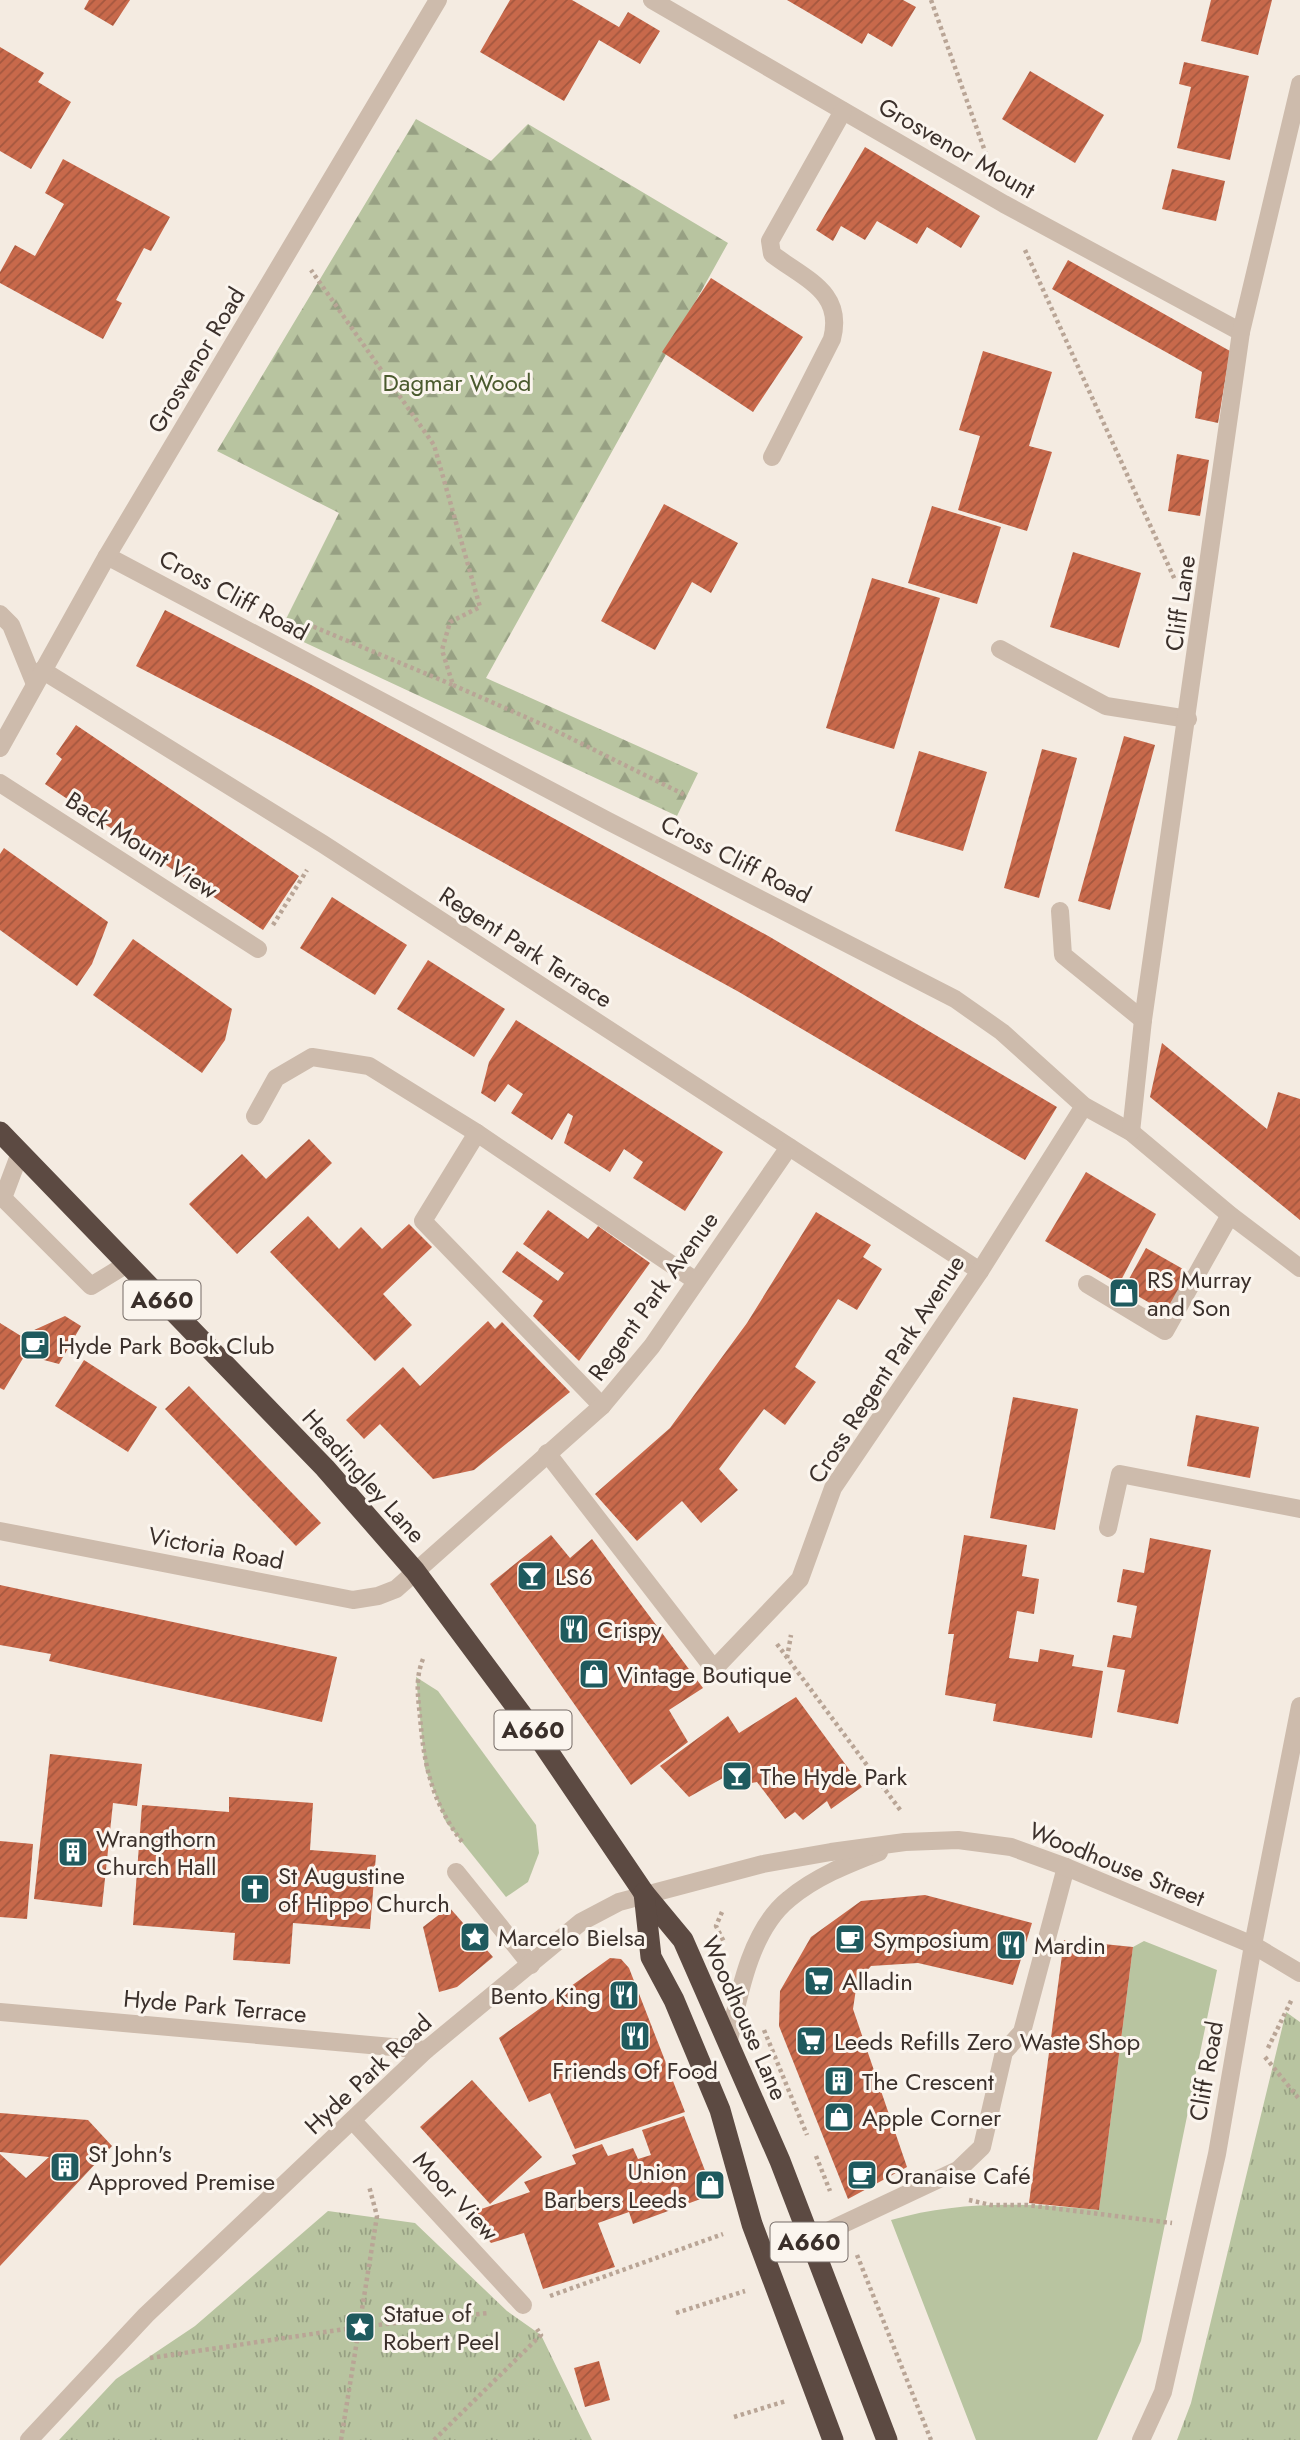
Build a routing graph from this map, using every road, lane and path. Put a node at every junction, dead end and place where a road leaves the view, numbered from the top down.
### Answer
1 (438, 0) edge
2 (652, 0) edge
3 (931, 0) edge
4 (1300, 84) edge
5 (843, 111) junction
6 (1004, 204) junction
7 (292, 248) junction
8 (1241, 332) junction
9 (772, 457) dead end
10 (107, 556) junction
11 (1177, 585) dead end
12 (0, 614) edge
13 (300, 621) dead end
14 (1000, 649) dead end
15 (38, 677) junction
16 (453, 685) junction
17 (1188, 719) junction
18 (0, 748) edge
19 (0, 783) edge
20 (687, 796) dead end
21 (323, 844) junction
22 (1060, 911) dead end
23 (258, 949) joint
24 (1143, 1020) junction
25 (1084, 1106) junction
26 (255, 1116) dead end
27 (0, 1132) edge
28 (1131, 1132) junction
29 (477, 1133) junction
30 (789, 1147) junction
31 (20, 1153) junction
32 (1230, 1215) junction
33 (127, 1264) junction
34 (1300, 1268) edge
35 (980, 1271) junction
36 (696, 1281) junction
37 (1087, 1284) dead end
38 (602, 1406) junction
39 (547, 1453) junction
40 (1300, 1509) edge
41 (1108, 1528) dead end
42 (0, 1531) edge
43 (415, 1571) junction
44 (759, 1621) junction
45 (423, 1659) dead end
46 (1300, 1706) edge
47 (905, 1842) junction
48 (925, 1842) junction
49 (472, 1854) dead end
50 (1066, 1867) junction
51 (456, 1872) dead end
52 (644, 1893) junction
53 (722, 1912) dead end
54 (1253, 1945) junction
55 (531, 1965) junction
56 (1300, 1973) edge
57 (743, 1983) junction
58 (1296, 1992) dead end
59 (0, 2012) edge
60 (1239, 2026) junction
61 (728, 2045) junction
62 (426, 2050) junction
63 (1264, 2056) junction
64 (1300, 2100) edge
65 (353, 2121) junction
66 (811, 2143) dead end
67 (816, 2155) dead end
68 (368, 2180) dead end
69 (918, 2187) junction
70 (830, 2191) dead end
71 (752, 2224) junction
72 (1201, 2226) junction
73 (809, 2240) junction
74 (857, 2255) dead end
75 (774, 2282) junction
76 (523, 2305) junction
77 (676, 2313) dead end
78 (359, 2327) junction
79 (100, 2365) junction
80 (815, 2392) junction
81 (734, 2417) dead end
82 (29, 2440) edge
83 (341, 2440) edge
84 (434, 2440) edge
85 (832, 2440) edge
86 (887, 2440) edge
87 (932, 2440) edge
88 (1141, 2440) edge

1 - 7 street, Grosvenor Road
2 - 5 street, Grosvenor Mount
3 - 6 path
4 - 8 street, Cliff Lane
5 - 6 street, Grosvenor Mount
5 - 9 street
6 - 8 street, Grosvenor Mount
6 - 11 path
7 - 10 street, Grosvenor Road
7 - 16 path
8 - 17 street, Cliff Lane
10 - 15 street, Grosvenor Road
10 - 25 street, Cross Cliff Road
12 - 15 street
13 - 16 path
14 - 17 street
15 - 18 street, Grosvenor Road
15 - 21 street, Regent Park Terrace
16 - 20 path
17 - 24 street, Cliff Lane
19 - 23 street, Back Mount View
21 - 23 path
21 - 30 street, Regent Park Terrace
22 - 24 street
24 - 28 street, Cliff Lane
25 - 28 street, Cross Cliff Road
25 - 35 street, Cross Regent Park Avenue
26 - 29 street
27 - 31 highway, Headingley Lane / A660
28 - 32 street, Cross Cliff Road
29 - 36 street
29 - 38 street
30 - 35 street, Regent Park Terrace
30 - 36 street, Regent Park Avenue
31 - 33 highway, Headingley Lane / A660
31 - 33 street
32 - 34 street, Cross Cliff Road
32 - 37 street
33 - 43 highway, Headingley Lane / A660
35 - 44 street, Cross Regent Park Avenue
36 - 38 street, Regent Park Avenue
38 - 39 street, Regent Park Avenue
39 - 43 street, Regent Park Avenue
39 - 44 street, Cross Regent Park Avenue
40 - 41 street
42 - 43 street, Victoria Road
43 - 52 highway, Headingley Lane / A660
44 - 48 path
45 - 49 path
46 - 54 street, Cliff Road
47 - 48 street, Woodhouse Street
47 - 52 street, Woodhouse Street
47 - 57 street, Woodhouse Street
48 - 50 street, Woodhouse Street
50 - 54 street, Woodhouse Street
50 - 69 street
51 - 55 street
52 - 55 street, Hyde Park Road
52 - 61 highway, Woodhouse Lane / A660
52 - 71 highway, A660
53 - 57 path
54 - 56 street, Woodhouse Street
54 - 60 street, Cliff Road
55 - 62 street, Hyde Park Road
57 - 61 street, Woodhouse Street
57 - 66 path
58 - 63 path
59 - 62 street, Hyde Park Terrace
60 - 63 path
60 - 72 street, Cliff Road
61 - 73 highway, Woodhouse Lane / A660
62 - 65 street, Hyde Park Road
63 - 64 path
65 - 76 street, Moor View
65 - 79 street, Hyde Park Road
67 - 70 path
68 - 78 path
69 - 72 path
69 - 73 street
71 - 75 highway, A660
71 - 76 path
72 - 88 street, Cliff Road
73 - 86 highway, Woodhouse Lane / A660
74 - 87 path
75 - 77 path
75 - 80 highway, A660
76 - 78 path
76 - 84 path
78 - 79 path
78 - 83 path
79 - 82 street, Hyde Park Road
80 - 81 path
80 - 85 highway, A660

